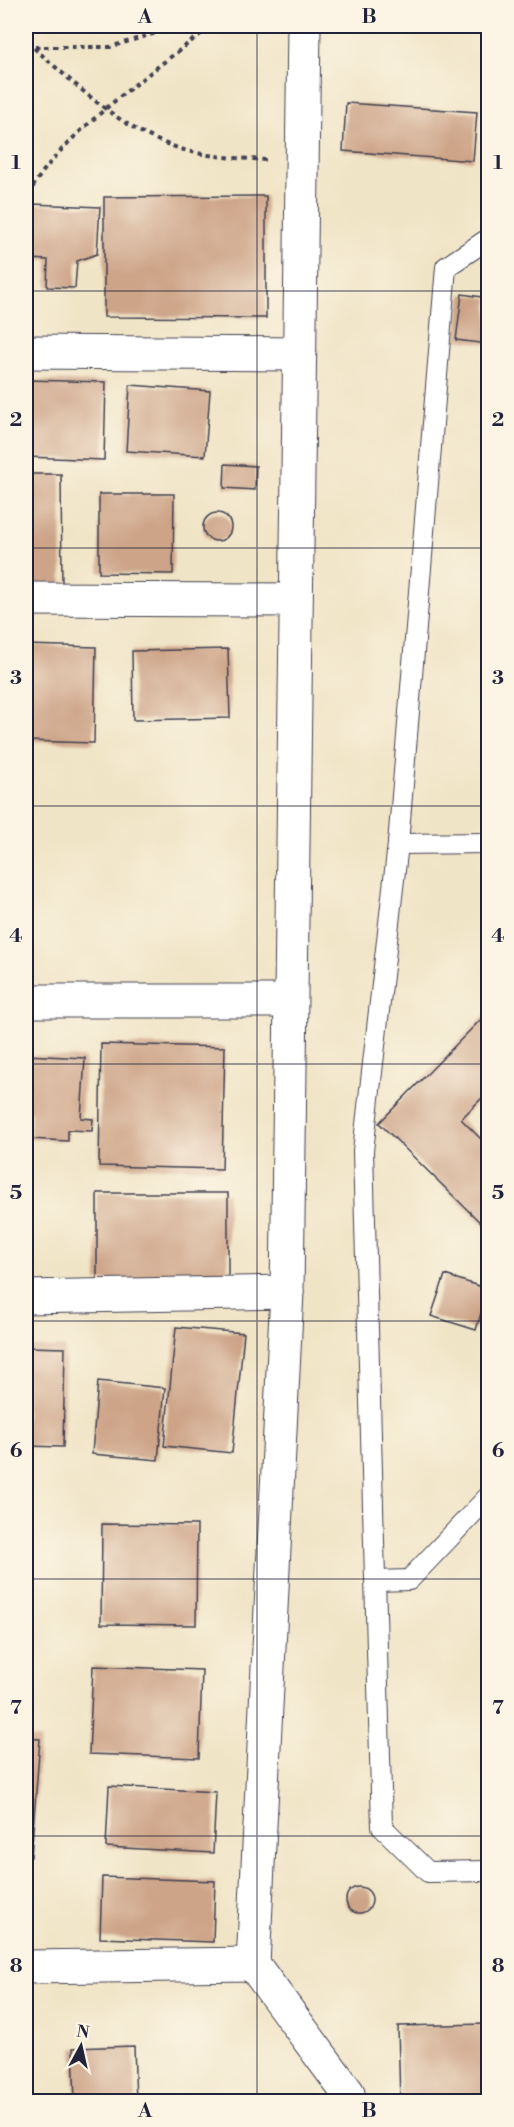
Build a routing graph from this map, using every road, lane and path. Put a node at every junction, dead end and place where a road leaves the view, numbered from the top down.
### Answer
1 (179, 26) edge
2 (212, 26) edge
3 (304, 26) edge
4 (26, 46) edge
5 (34, 48) junction
6 (106, 111) junction
7 (301, 163) junction
8 (26, 204) edge
9 (489, 239) edge
10 (26, 352) edge
11 (298, 354) junction
12 (26, 599) edge
13 (294, 600) junction
14 (489, 843) edge
15 (398, 844) junction
16 (290, 1000) junction
17 (26, 1001) edge
18 (287, 1292) junction
19 (26, 1296) edge
20 (489, 1497) edge
21 (375, 1581) junction
22 (489, 1870) edge
23 (253, 1964) junction
24 (26, 1967) edge
25 (349, 2102) edge

1 - 5 path
2 - 6 path
3 - 7 street
4 - 5 path
5 - 6 path
6 - 7 path
6 - 8 path
7 - 11 street
9 - 15 lane
10 - 11 street
11 - 13 street
12 - 13 street
13 - 16 street
14 - 15 lane
15 - 21 lane
16 - 17 street
16 - 18 street
18 - 19 street
18 - 23 street
20 - 21 lane
21 - 22 lane
23 - 24 street
23 - 25 street

